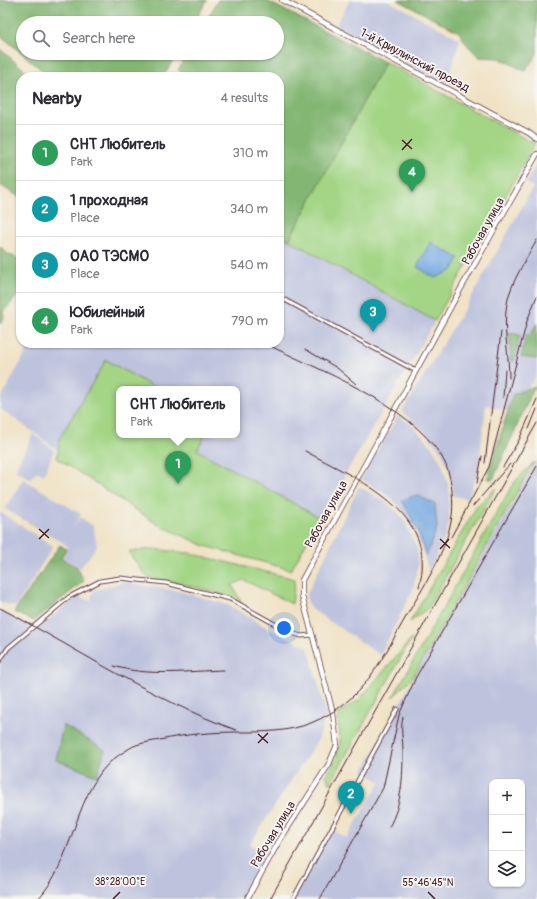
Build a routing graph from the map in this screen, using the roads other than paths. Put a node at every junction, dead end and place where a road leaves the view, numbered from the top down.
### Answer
1 (282, 0) edge
2 (537, 139) edge
3 (537, 154) edge
4 (285, 300) dead end
5 (416, 371) junction
6 (312, 635) junction
7 (0, 660) edge
8 (397, 709) dead end
9 (247, 899) edge
10 (293, 899) edge

1 - 2 street, 1-й Криулинский проезд
3 - 5 street, Рабочая улица
4 - 5 street
5 - 6 street, Рабочая улица
6 - 7 street
6 - 9 street, Рабочая улица
8 - 10 street

